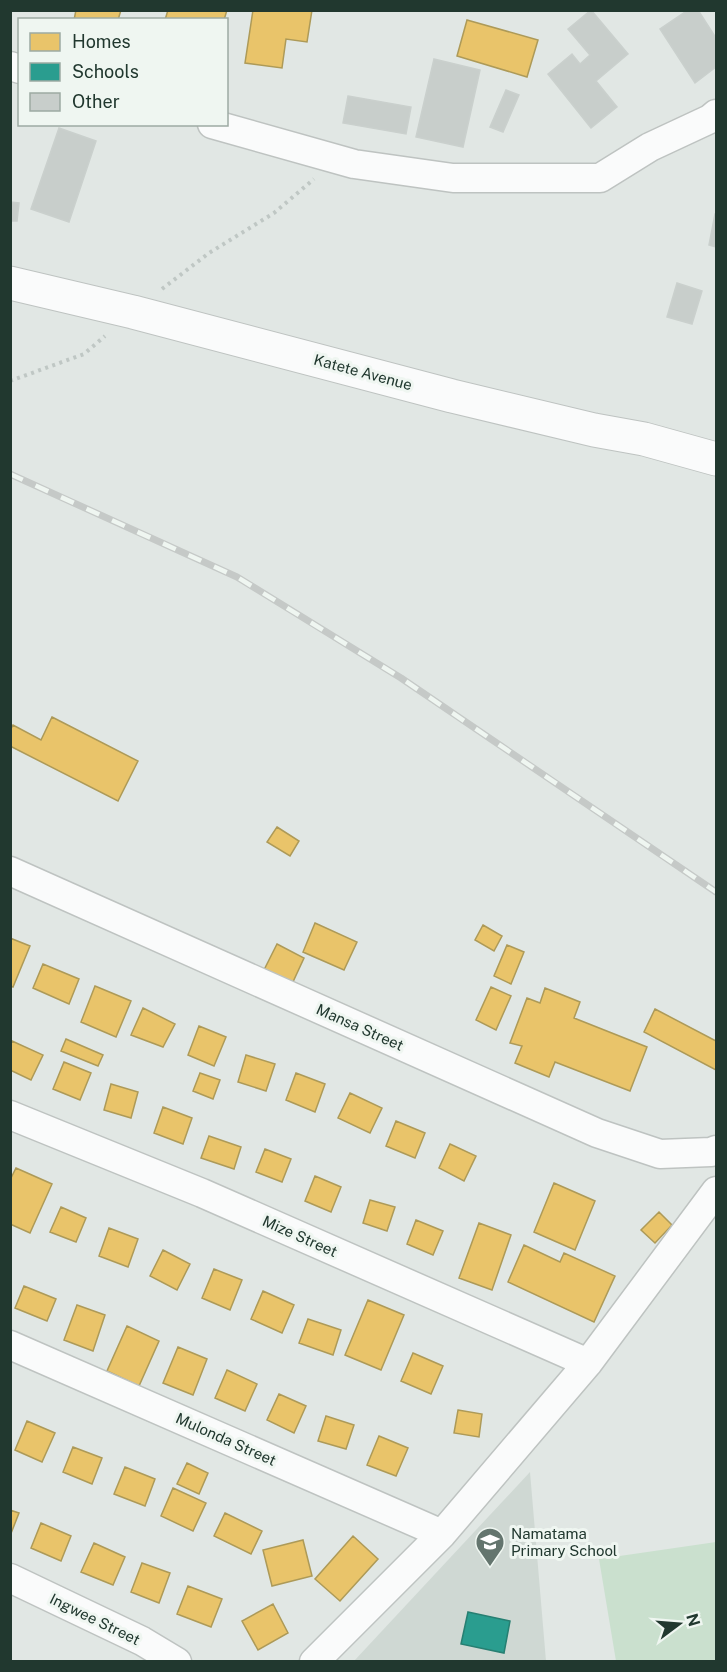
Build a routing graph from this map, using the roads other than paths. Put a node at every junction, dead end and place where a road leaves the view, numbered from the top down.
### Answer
1 (717, 114) edge
2 (219, 126) edge
3 (10, 283) edge
4 (717, 459) edge
5 (10, 872) edge
6 (10, 1115) edge
7 (717, 1150) edge
8 (717, 1191) edge
9 (10, 1345) edge
10 (588, 1363) junction
11 (441, 1534) junction
12 (10, 1578) edge
13 (177, 1662) edge
14 (314, 1662) edge

1 - 2 street
3 - 4 street, Katete Avenue
5 - 7 street, Mansa Street
6 - 10 street, Mize Street
8 - 10 street
9 - 11 street, Mulonda Street
10 - 11 street
11 - 14 street
12 - 13 street, Ingwee Street

